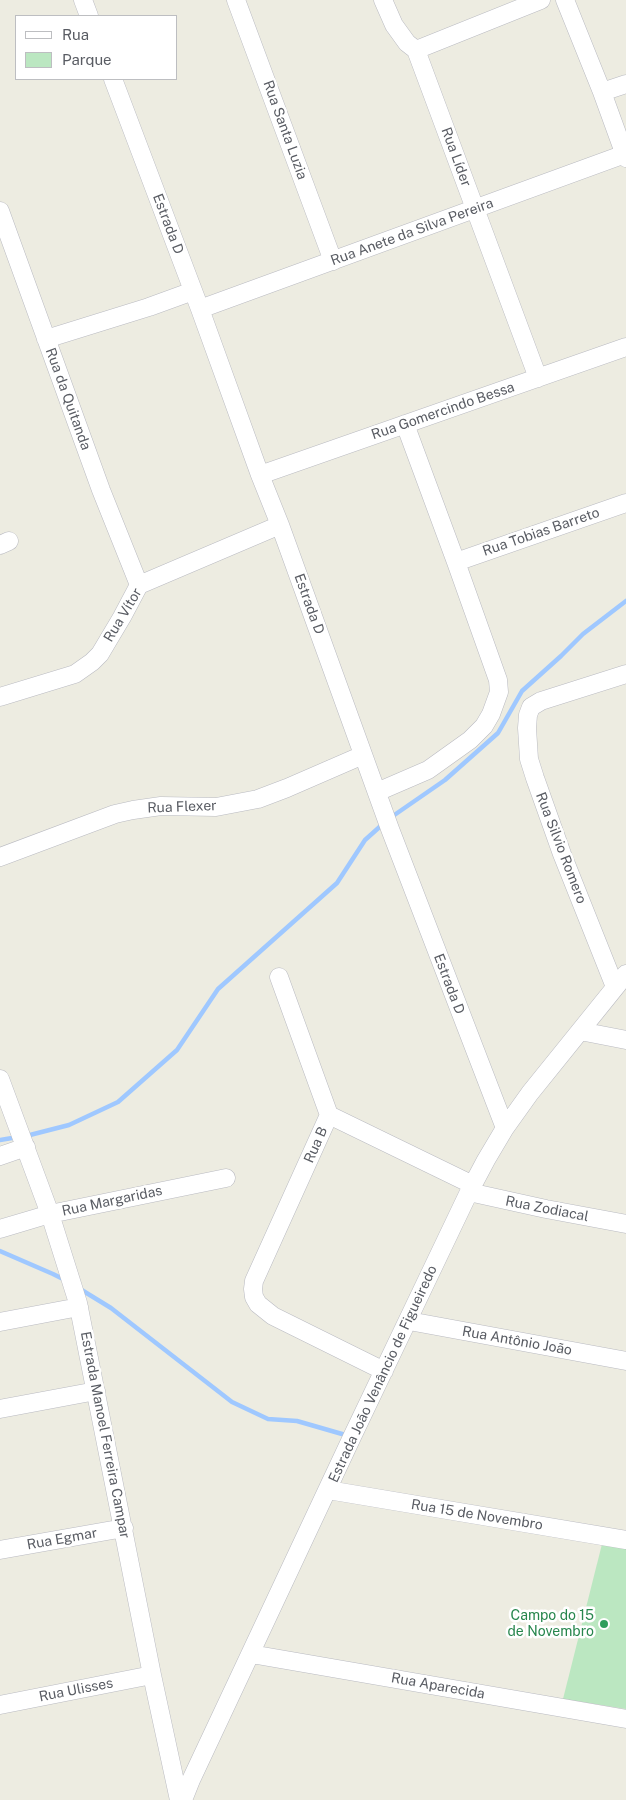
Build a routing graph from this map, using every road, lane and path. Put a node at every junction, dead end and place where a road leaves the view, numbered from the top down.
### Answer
1 (83, 0) edge
2 (236, 0) edge
3 (383, 0) edge
4 (541, 0) edge
5 (565, 0) edge
6 (89, 15) edge
7 (416, 50) junction
8 (113, 80) edge
9 (626, 84) edge
10 (602, 92) junction
11 (625, 156) edge
12 (475, 209) junction
13 (0, 211) edge
14 (333, 260) junction
15 (193, 291) junction
16 (200, 309) junction
17 (46, 339) junction
18 (626, 346) edge
19 (538, 378) junction
20 (405, 424) junction
21 (260, 475) junction
22 (626, 503) edge
23 (280, 525) junction
24 (456, 562) junction
25 (139, 585) junction
26 (626, 674) edge
27 (0, 697) edge
28 (364, 755) junction
29 (379, 797) junction
30 (0, 857) edge
31 (279, 977) dead end
32 (620, 980) edge
33 (580, 1031) junction
34 (626, 1040) edge
35 (0, 1079) edge
36 (329, 1115) junction
37 (505, 1128) junction
38 (26, 1147) junction
39 (0, 1156) edge
40 (226, 1178) dead end
41 (471, 1189) junction
42 (50, 1214) junction
43 (626, 1224) edge
44 (2, 1229) edge
45 (78, 1305) junction
46 (408, 1321) junction
47 (0, 1322) edge
48 (626, 1361) edge
49 (384, 1371) junction
50 (96, 1391) junction
51 (0, 1409) edge
52 (328, 1490) junction
53 (124, 1528) junction
54 (626, 1540) edge
55 (0, 1550) edge
56 (251, 1654) junction
57 (152, 1675) junction
58 (0, 1705) edge
59 (626, 1719) edge
60 (179, 1800) edge
61 (183, 1800) edge

1 - 6 street
2 - 14 street, Rua Santa Luzia
3 - 7 street, Rua Líder
4 - 7 street
5 - 10 street
7 - 12 street, Rua Líder
8 - 15 street, Estrada D
9 - 10 street
10 - 11 street
11 - 12 street, Rua Anete da Silva Pereira
12 - 14 street, Rua Anete da Silva Pereira
12 - 19 street, Rua Líder
13 - 17 street, Rua da Quitanda
14 - 16 street, Rua Anete da Silva Pereira
15 - 16 street, Estrada D
15 - 17 street
16 - 21 street, Estrada D
17 - 25 street, Rua da Quitanda
18 - 19 street, Rua Gomercindo Bessa
19 - 20 street, Rua Gomercindo Bessa
20 - 21 street, Rua Gomercindo Bessa
20 - 24 street
21 - 23 street, Estrada D
22 - 24 street, Rua Tobias Barreto
23 - 25 street, Rua Vítor
23 - 28 street, Estrada D
24 - 29 street
25 - 27 street, Rua Vítor
26 - 32 street, Rua Silvio Romero
28 - 29 street, Estrada D
28 - 30 street, Rua Flexer
29 - 37 street, Estrada D
31 - 36 street, Rua B
32 - 33 street, Estrada João Venâncio de Figueiredo
33 - 34 street
33 - 37 street, Estrada João Venâncio de Figueiredo
35 - 38 street, Estrada Manoel Ferreira Campar
36 - 41 street, Rua Zodiacal
36 - 49 street, Rua B
37 - 41 street, Estrada João Venâncio de Figueiredo
38 - 39 street
38 - 42 street, Estrada Manoel Ferreira Campar
40 - 42 street, Rua Margaridas
41 - 43 street, Rua Zodiacal
41 - 46 street, Estrada João Venâncio de Figueiredo
42 - 44 street, Rua Margaridas
42 - 45 street, Estrada Manoel Ferreira Campar
45 - 47 street
45 - 50 street, Estrada Manoel Ferreira Campar
46 - 48 street, Rua Antônio João
46 - 49 street, Estrada João Venâncio de Figueiredo
49 - 52 street, Estrada João Venâncio de Figueiredo
50 - 51 street
50 - 53 street, Estrada Manoel Ferreira Campar
52 - 54 street, Rua 15 de Novembro
52 - 56 street, Estrada João Venâncio de Figueiredo
53 - 55 street, Rua Egmar
53 - 57 street, Estrada Manoel Ferreira Campar
56 - 59 street, Rua Aparecida
56 - 61 street, Estrada João Venâncio de Figueiredo
57 - 58 street, Rua Ulisses
57 - 60 street, Estrada Manoel Ferreira Campar

